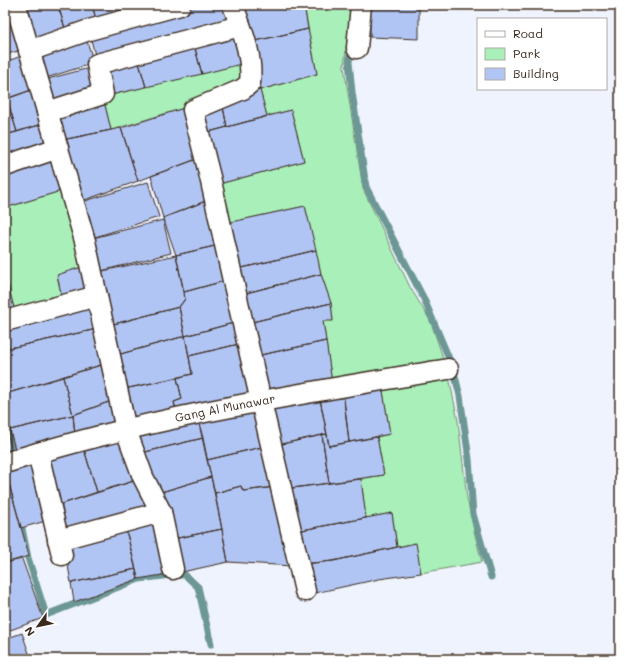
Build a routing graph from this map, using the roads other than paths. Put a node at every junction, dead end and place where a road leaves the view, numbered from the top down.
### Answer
1 (16, 5) edge
2 (180, 5) edge
3 (233, 5) edge
4 (361, 5) edge
5 (240, 26) junction
6 (357, 48) dead end
7 (29, 51) junction
8 (47, 112) junction
9 (58, 148) junction
10 (5, 166) edge
11 (97, 296) junction
12 (5, 321) edge
13 (448, 369) dead end
14 (261, 401) junction
15 (126, 430) junction
16 (38, 453) junction
17 (5, 463) edge
18 (161, 512) junction
19 (173, 569) dead end
20 (305, 591) dead end

1 - 7 street
2 - 7 street
3 - 5 street
4 - 6 street
5 - 8 street
5 - 14 street
7 - 8 street
8 - 9 street
9 - 10 street
9 - 11 street
11 - 12 street
11 - 15 street
13 - 14 street, Gang Al Munawar
14 - 15 street, Gang Al Munawar
14 - 20 street
15 - 16 street, Gang Al Munawar
15 - 18 street
16 - 17 street, Gang Al Munawar
16 - 18 street
18 - 19 street

